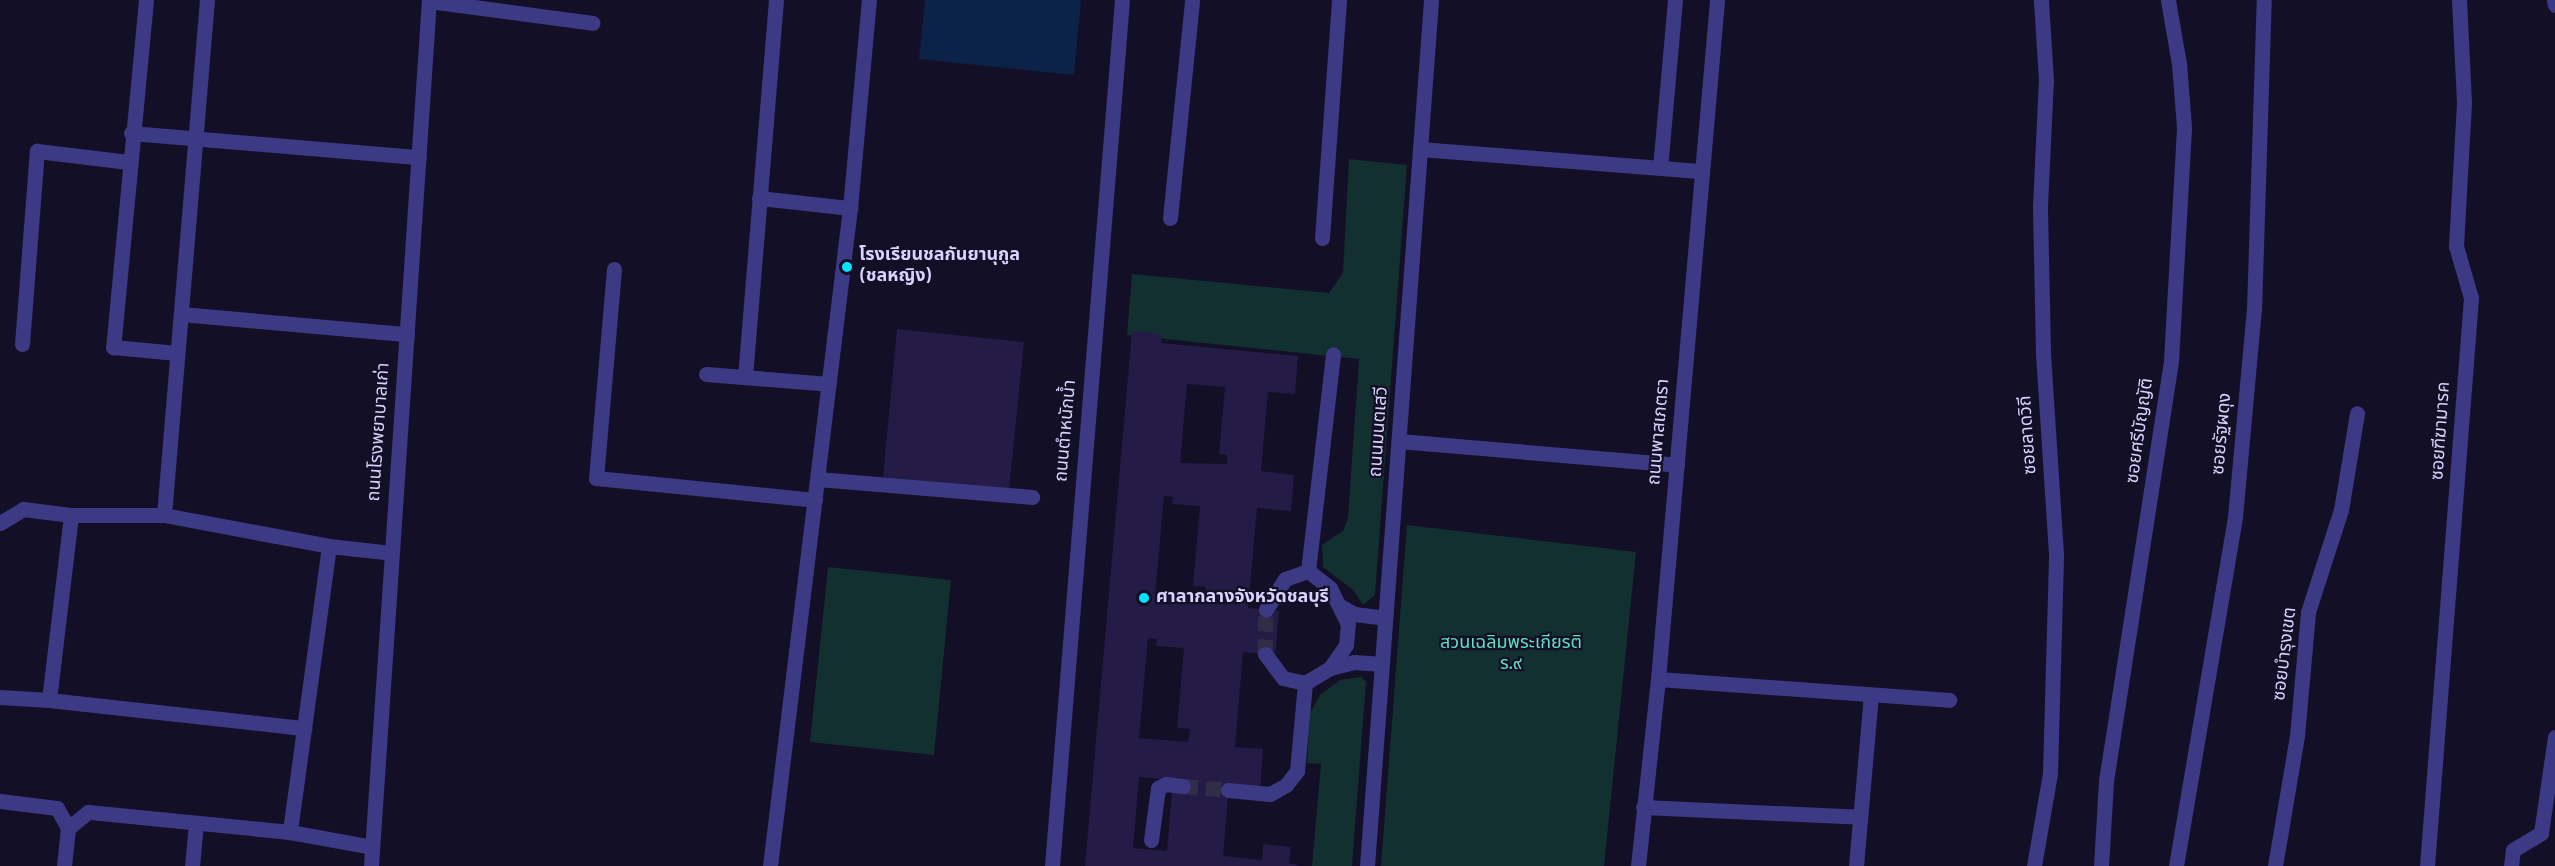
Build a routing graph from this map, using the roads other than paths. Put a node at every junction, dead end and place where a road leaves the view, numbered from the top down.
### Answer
1 (146, 0) edge
2 (207, 0) edge
3 (776, 0) edge
4 (869, 0) edge
5 (1122, 0) edge
6 (1192, 0) edge
7 (1339, 0) edge
8 (1431, 0) edge
9 (1675, 0) edge
10 (1717, 0) edge
11 (2040, 0) edge
12 (2168, 0) edge
13 (2265, 0) edge
14 (2459, 0) edge
15 (2553, 0) edge
16 (429, 1) edge
17 (2555, 5) edge
18 (593, 23) dead end
19 (131, 133) junction
20 (196, 138) junction
21 (1420, 149) junction
22 (419, 156) junction
23 (128, 162) junction
24 (1660, 168) junction
25 (1702, 171) junction
26 (759, 198) junction
27 (850, 208) junction
28 (1170, 218) dead end
29 (1322, 238) dead end
30 (614, 269) dead end
31 (181, 314) junction
32 (407, 334) junction
33 (22, 344) dead end
34 (177, 353) junction
35 (1333, 354) dead end
36 (706, 374) dead end
37 (745, 377) junction
38 (829, 384) junction
39 (2357, 413) dead end
40 (1399, 441) junction
41 (1677, 465) junction
42 (818, 479) junction
43 (1032, 497) dead end
44 (815, 500) junction
45 (71, 515) junction
46 (164, 515) junction
47 (0, 522) edge
48 (329, 546) junction
49 (392, 553) junction
50 (1308, 571) junction
51 (1342, 607) junction
52 (1266, 610) tunnel mouth
53 (1385, 618) junction
54 (1264, 654) tunnel mouth
55 (1382, 664) junction
56 (1330, 668) junction
57 (1658, 679) junction
58 (1305, 683) junction
59 (1871, 696) junction
60 (0, 697) edge
61 (50, 700) junction
62 (1949, 700) dead end
63 (304, 728) junction
64 (2555, 737) edge
65 (1183, 786) tunnel mouth
66 (1228, 790) tunnel mouth
67 (0, 801) edge
68 (1643, 807) junction
69 (1860, 817) junction
70 (196, 824) junction
71 (68, 828) junction
72 (290, 832) junction
73 (1151, 840) dead end
74 (372, 847) junction
75 (64, 866) edge
76 (192, 866) edge
77 (371, 866) edge
78 (770, 866) edge
79 (1052, 866) edge
80 (1367, 866) edge
81 (1638, 866) edge
82 (1856, 866) edge
83 (2034, 866) edge
84 (2101, 866) edge
85 (2176, 866) edge
86 (2275, 866) edge
87 (2427, 866) edge
88 (2511, 866) edge

1 - 19 street
2 - 20 street
3 - 26 street
4 - 27 street
5 - 79 street, ถนนตำหนักน้ำ
6 - 28 street
7 - 29 street
8 - 21 street, ถนนมนตเสวี
9 - 24 street
10 - 25 street, ถนนพาสเภตรา
11 - 83 street, ซอยลาดวิถี
12 - 84 street, ซอยศรีบัญญัติ
13 - 85 street, ซอยรัฐผดุง
14 - 87 street, ซอยฑีฆามารค
15 - 17 street
16 - 18 street
16 - 22 street, ถนนโรงพยาบาลเก่า
19 - 20 street
19 - 23 street
20 - 22 street
20 - 31 street
21 - 24 street
21 - 40 street, ถนนมนตเสวี
22 - 32 street, ถนนโรงพยาบาลเก่า
23 - 33 street
23 - 34 street
24 - 25 street
25 - 41 street, ถนนพาสเภตรา
26 - 27 street
26 - 37 street
27 - 38 street
30 - 44 street
31 - 32 street
31 - 34 street
32 - 49 street, ถนนโรงพยาบาลเก่า
34 - 46 street
35 - 50 street
36 - 37 street
37 - 38 street
38 - 42 street
39 - 86 street, ซอยบำรุงเขต
40 - 41 street
40 - 53 street, ถนนมนตเสวี
41 - 57 street, ถนนพาสเภตรา
42 - 43 street
42 - 44 street
44 - 78 street
45 - 46 street
45 - 47 street
45 - 61 street
46 - 48 street
48 - 49 street
48 - 63 street
49 - 74 street, ถนนโรงพยาบาลเก่า
50 - 51 street
50 - 52 street
51 - 53 street
51 - 56 street
53 - 55 street, ถนนมนตเสวี
54 - 58 street
55 - 56 street
55 - 80 street, ถนนมนตเสวี
56 - 58 street
57 - 59 street
57 - 68 street, ถนนพาสเภตรา
58 - 66 street
59 - 62 street
59 - 69 street
60 - 61 street
61 - 63 street
63 - 72 street
64 - 88 street
65 - 73 street
67 - 71 street
68 - 69 street
68 - 81 street, ถนนพาสเภตรา
69 - 82 street
70 - 71 street
70 - 72 street
70 - 76 street
71 - 75 street
72 - 74 street
74 - 77 street, ถนนโรงพยาบาลเก่า

